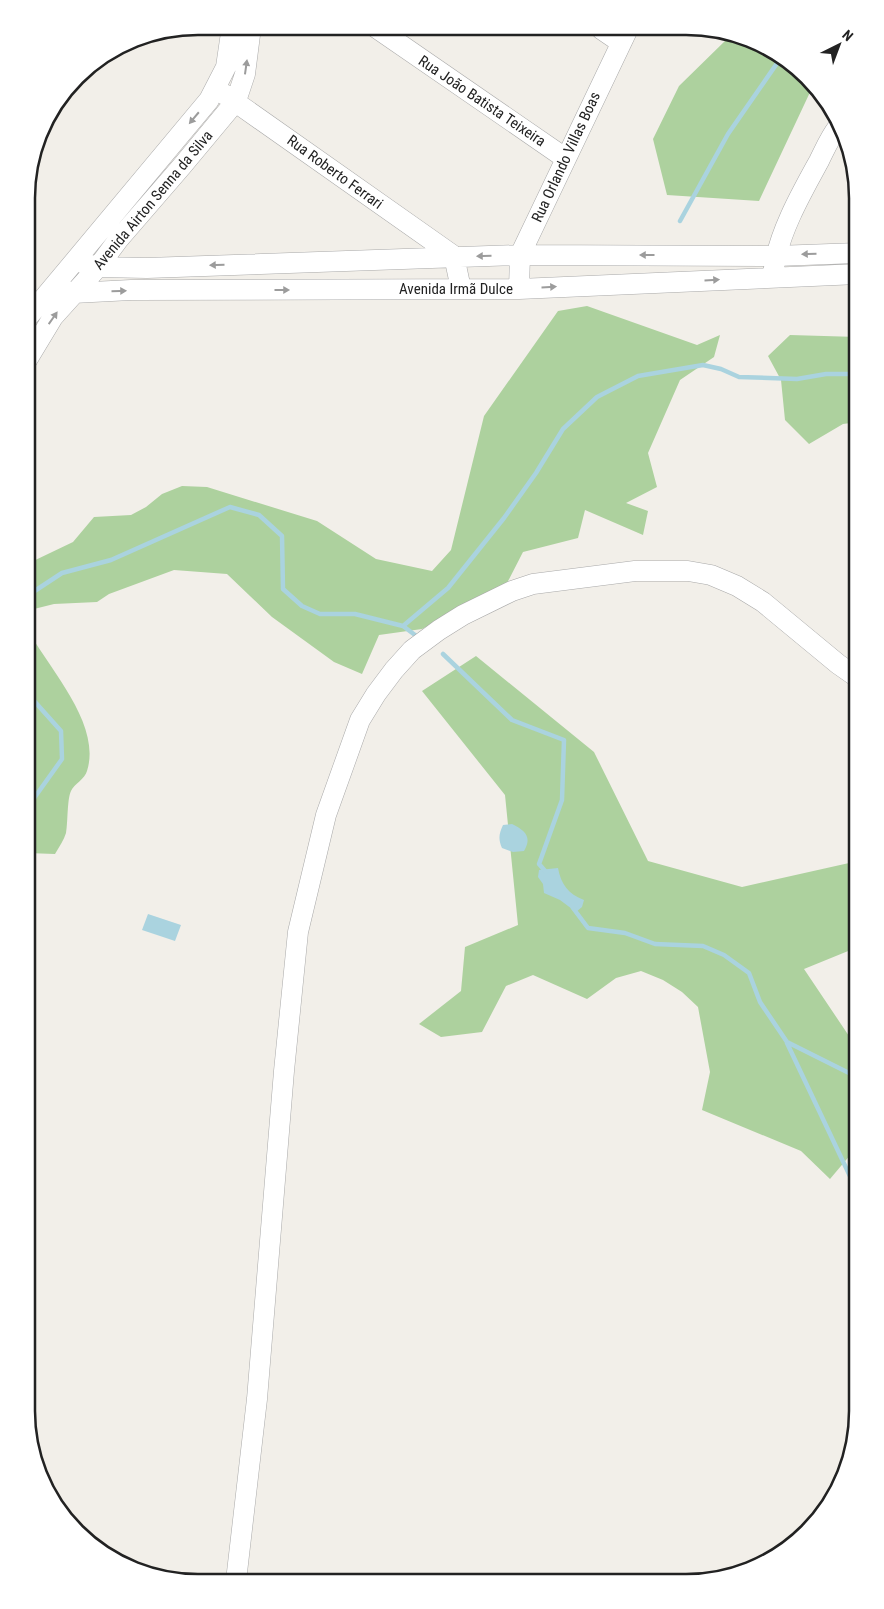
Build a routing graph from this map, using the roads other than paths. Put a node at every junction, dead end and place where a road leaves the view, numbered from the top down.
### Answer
1 (231, 35) edge
2 (250, 35) edge
3 (387, 35) edge
4 (624, 35) edge
5 (216, 89) junction
6 (236, 101) junction
7 (835, 133) edge
8 (565, 158) junction
9 (849, 252) edge
10 (520, 255) junction
11 (454, 256) junction
12 (776, 256) junction
13 (76, 261) junction
14 (98, 267) junction
15 (849, 274) edge
16 (773, 277) junction
17 (54, 287) junction
18 (461, 289) junction
19 (519, 289) junction
20 (73, 293) junction
21 (35, 310) edge
22 (35, 348) edge
23 (849, 672) edge
24 (237, 1574) edge

1 - 5 street, Avenida Airton Senna da Silva
6 -> 2 street, Avenida Airton Senna da Silva
3 - 8 street, Rua João Batista Teixeira
4 - 8 street, Rua Orlando Villas Boas
5 - 6 street, Rua Roberto Ferrari
5 -> 13 street, Avenida Airton Senna da Silva
6 - 11 street, Rua Roberto Ferrari
6 - 14 street, Avenida Airton Senna da Silva
7 - 12 street
8 - 10 street, Rua Orlando Villas Boas
9 -> 12 street, Avenida Irmã Dulce
10 -> 11 street, Avenida Irmã Dulce
12 -> 10 street, Avenida Irmã Dulce
10 - 19 street, Rua Orlando Villas Boas
11 -> 14 street, Avenida Irmã Dulce
11 - 18 street
12 - 16 street
13 - 14 street, Avenida Irmã Dulce
13 - 17 street, Avenida Airton Senna da Silva
14 - 20 street, Avenida Airton Senna da Silva
15 - 16 street, Avenida Irmã Dulce
19 -> 16 street, Avenida Irmã Dulce
17 - 20 street, Avenida Irmã Dulce
17 - 21 street, Avenida Airton Senna da Silva
18 - 19 street, Avenida Irmã Dulce
20 -> 18 street, Avenida Irmã Dulce
22 -> 20 street, Avenida Airton Senna da Silva
23 - 24 street

